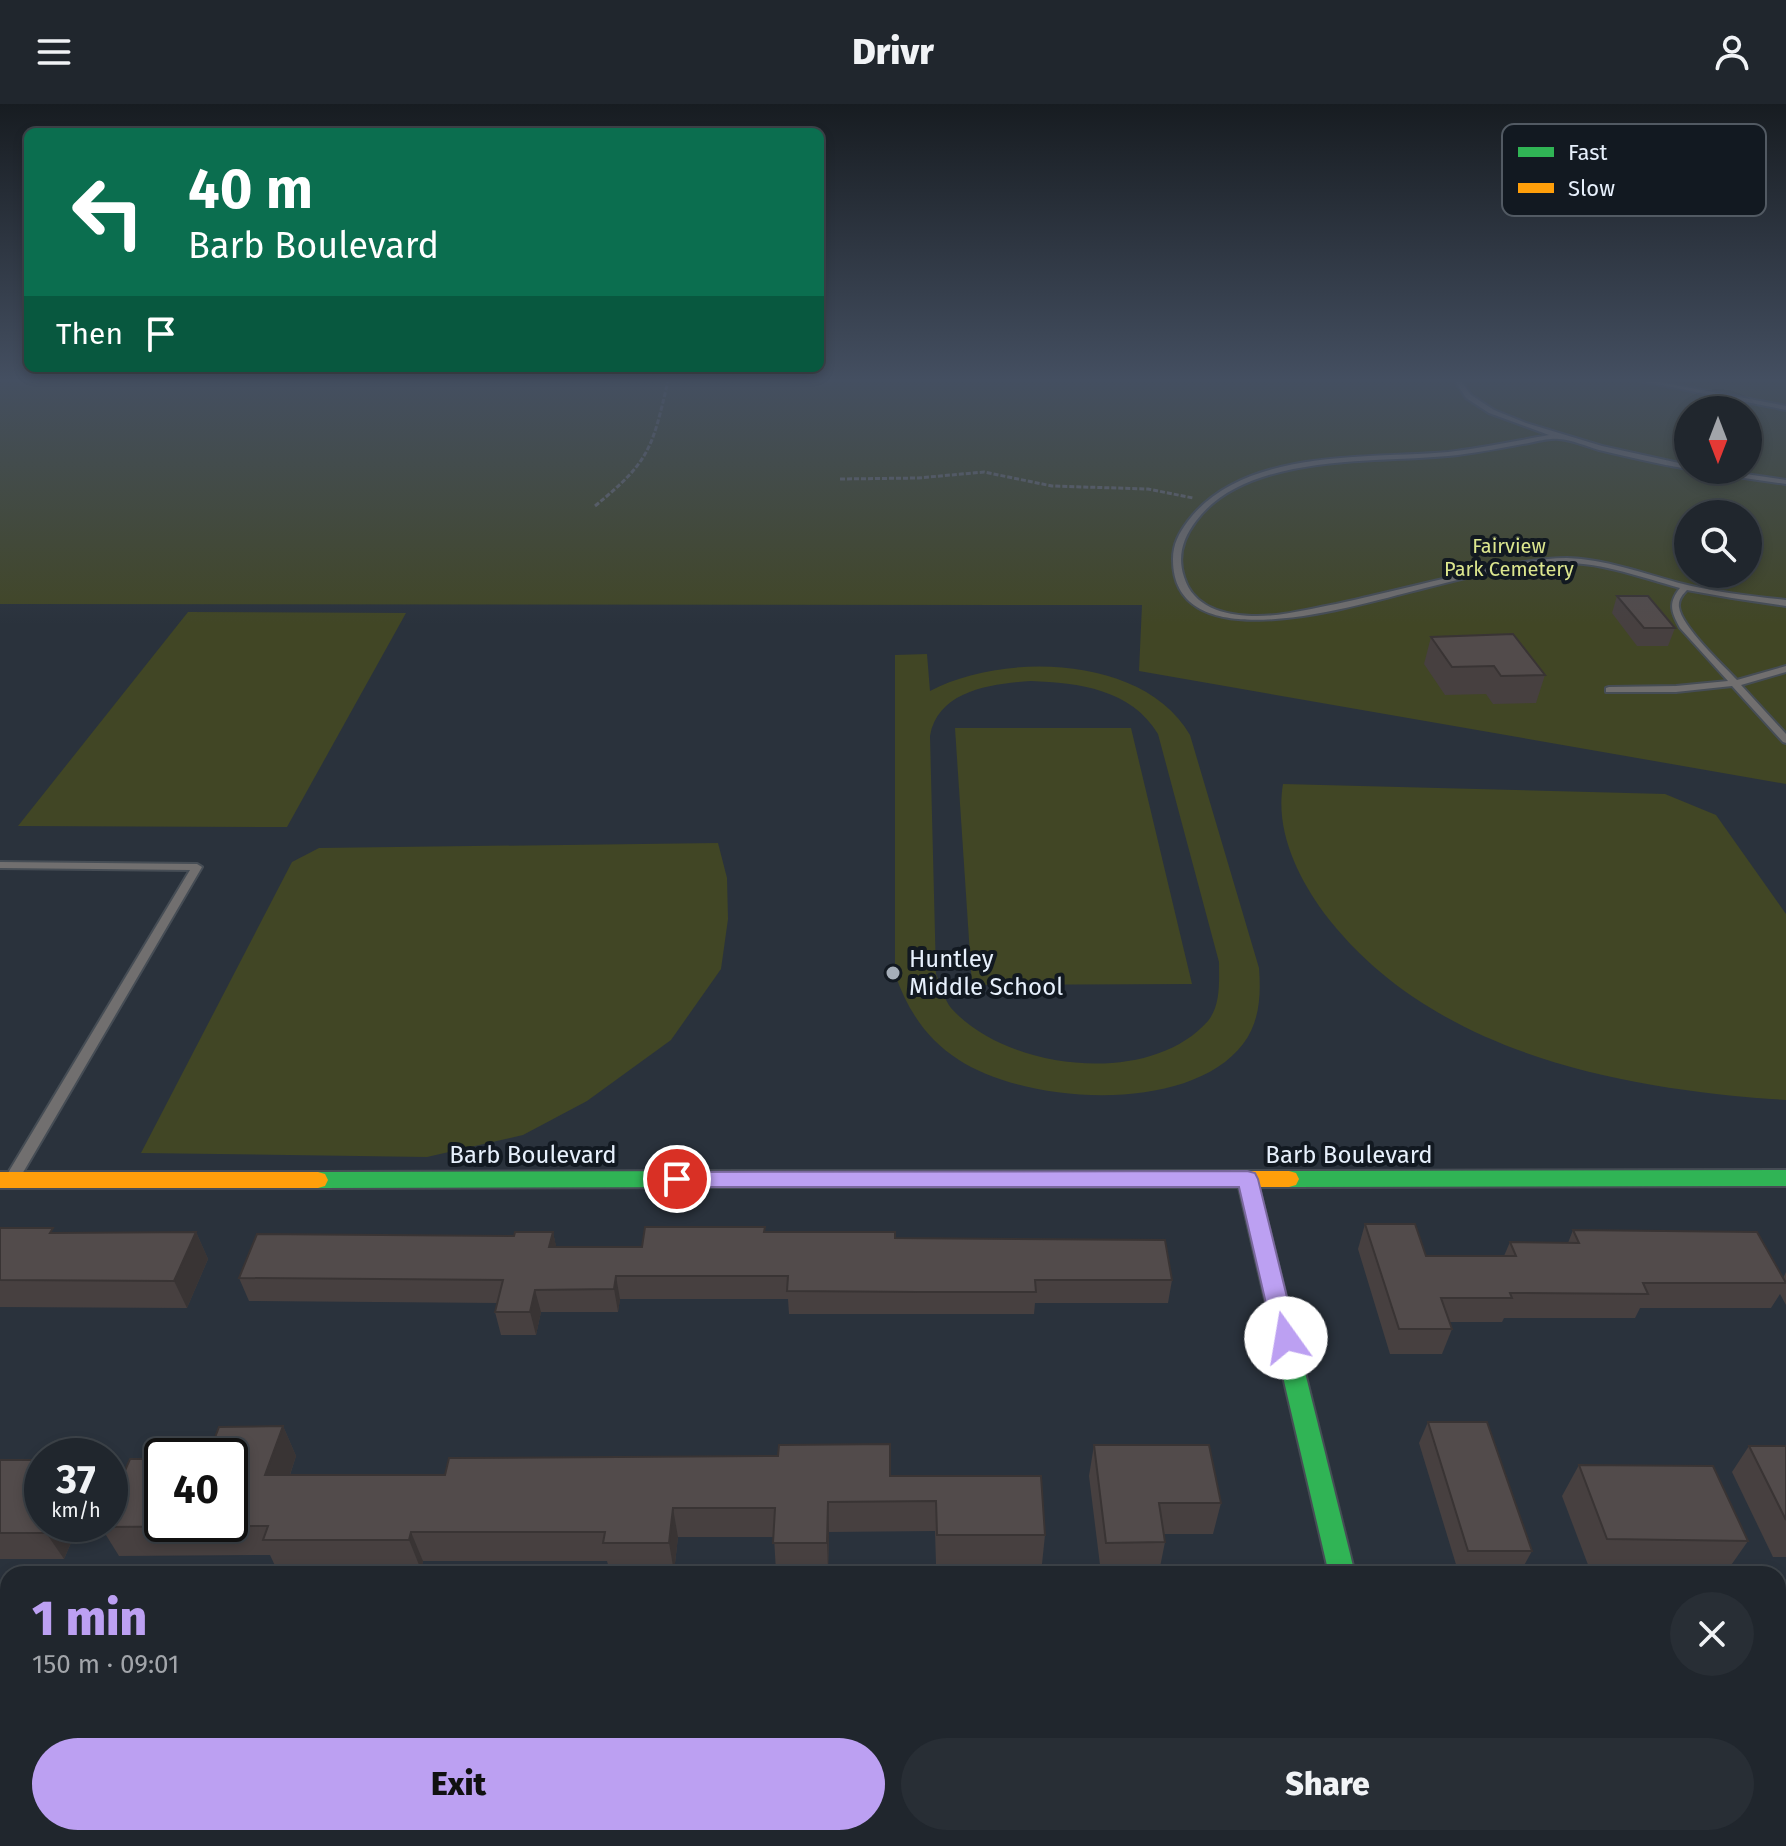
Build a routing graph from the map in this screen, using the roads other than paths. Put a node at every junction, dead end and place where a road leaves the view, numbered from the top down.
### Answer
1 (1313, 462) edge
2 (1762, 479) edge
3 (1786, 482) edge
4 (1674, 584) edge
5 (1684, 588) edge
6 (1691, 588) edge
7 (1786, 603) edge
8 (1786, 669) edge
9 (1736, 683) junction
10 (1609, 690) dead end
11 (1786, 740) edge
12 (0, 865) edge
13 (1786, 1178) edge
14 (1247, 1179) junction
15 (6, 1180) edge
16 (1340, 1566) edge

1 - 4 lane
2 - 3 lane
5 - 9 lane
6 - 7 lane
8 - 9 lane
9 - 10 lane
9 - 11 lane
12 - 15 lane
13 - 14 street, Barb Boulevard
14 - 15 street, Barb Boulevard
14 - 16 street

